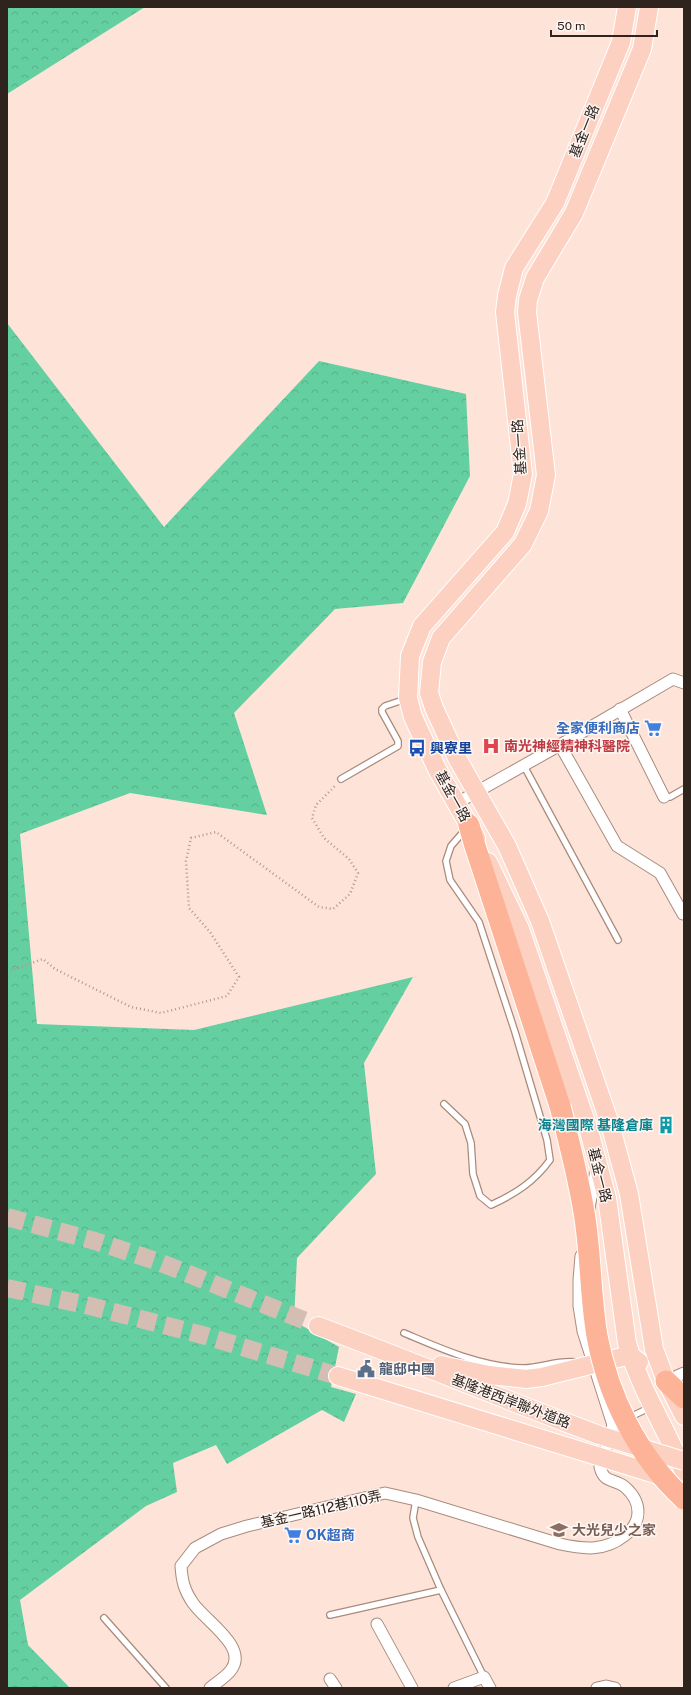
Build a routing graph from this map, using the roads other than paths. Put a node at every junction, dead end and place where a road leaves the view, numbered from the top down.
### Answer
1 (627, 7) edge
2 (649, 7) edge
3 (684, 683) edge
4 (408, 698) junction
5 (620, 709) junction
6 (560, 745) junction
7 (524, 766) junction
8 (341, 779) road end
9 (684, 789) edge
10 (476, 792) junction
11 (664, 797) joint
12 (457, 803) junction
13 (488, 814) junction
14 (469, 825) junction
15 (684, 914) edge
16 (618, 940) dead end
17 (444, 1104) dead end
18 (620, 1160) junction
19 (597, 1162) junction
20 (318, 1326) tunnel mouth
21 (404, 1333) dead end
22 (395, 1355) junction
23 (630, 1355) junction
24 (593, 1364) junction
25 (338, 1376) tunnel mouth
26 (675, 1377) edge
27 (684, 1398) edge
28 (652, 1406) junction
29 (684, 1416) edge
30 (606, 1430) junction
31 (684, 1470) edge
32 (684, 1499) edge
33 (416, 1500) junction
34 (441, 1590) junction
35 (330, 1615) dead end
36 (104, 1618) dead end
37 (377, 1624) dead end
38 (484, 1677) junction
39 (166, 1688) edge
40 (210, 1688) edge
41 (412, 1688) edge
42 (454, 1688) edge
43 (490, 1688) edge
44 (597, 1688) edge
45 (615, 1688) edge

1 - 4 main road, 基金一路
2 - 10 main road, 基金一路
3 - 5 street
4 - 8 lane
4 - 12 main road, 基金一路
5 - 6 street
5 - 11 street
6 - 7 street
6 - 15 street
7 - 10 street
7 - 16 lane
9 - 11 lane
10 - 12 street
10 - 13 main road, 基金一路
12 - 14 main road, 基金一路
13 - 14 main road
13 - 18 main road, 基金一路
14 - 17 lane
14 - 19 main road, 基金一路
14 - 32 highway, bridge
18 - 19 main road
18 - 26 main road, 基金一路
19 - 23 main road, 基金一路
19 - 24 street
20 - 22 main road, 基隆港西岸聯外道路
21 - 24 lane
22 - 24 main road
22 - 30 main road, 基隆港西岸聯外道路
23 - 24 main road
23 - 26 main road
23 - 28 main road, 基金一路
24 - 30 street
25 - 31 main road, 基隆港西岸聯外道路, bridge
26 - 27 highway
26 - 29 main road, 基金一路
28 - 30 lane
28 - 31 main road, 基金一路
30 - 31 main road, 基隆港西岸聯外道路, bridge
30 - 33 street, 基金一路112巷110弄
33 - 34 lane
33 - 40 street, 基金一路112巷110弄
34 - 35 lane
34 - 38 lane
36 - 39 lane
37 - 41 street
38 - 42 street
38 - 43 street
44 - 45 street

